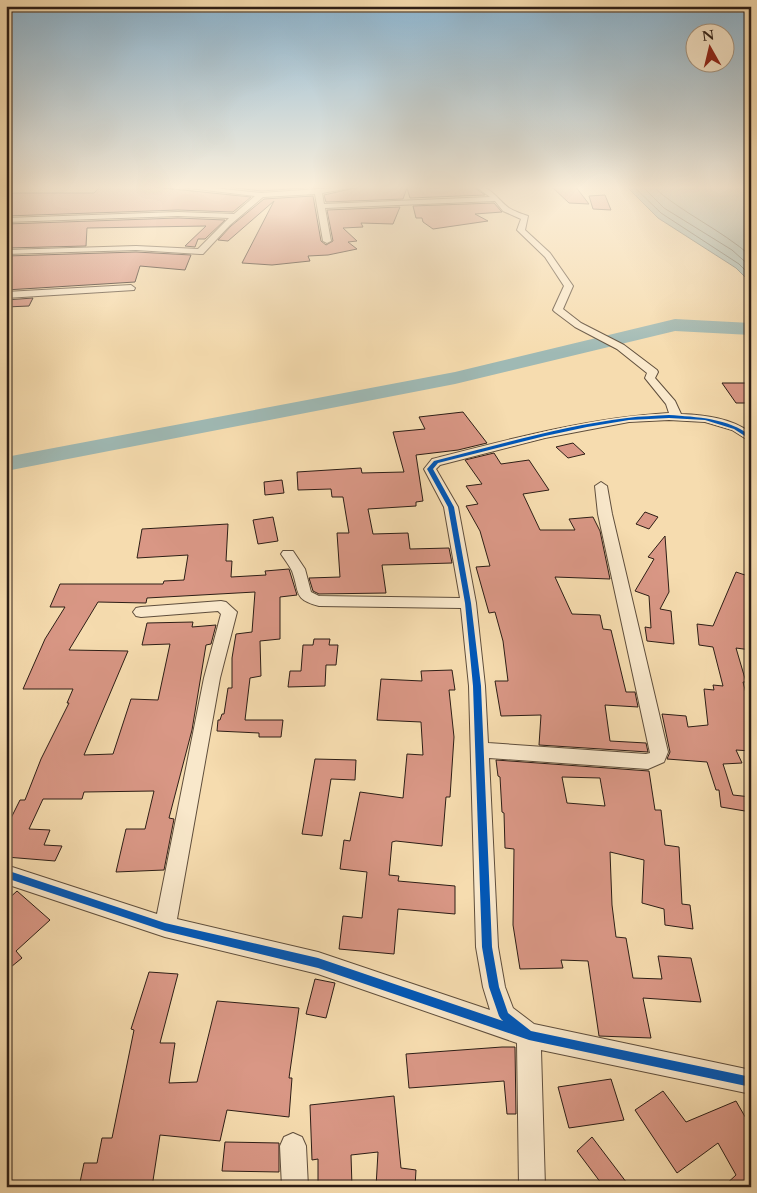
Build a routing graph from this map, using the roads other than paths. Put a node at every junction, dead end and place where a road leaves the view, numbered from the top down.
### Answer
1 (211, 242) edge
2 (531, 242) edge
3 (6, 252) edge
4 (131, 288) dead end
5 (6, 295) edge
6 (676, 417) junction
7 (751, 439) edge
8 (601, 486) dead end
9 (288, 554) dead end
10 (468, 603) junction
11 (141, 612) dead end
12 (480, 750) junction
13 (6, 874) edge
14 (165, 927) junction
15 (529, 1035) junction
16 (751, 1082) edge
17 (293, 1146) dead end
18 (295, 1187) edge
19 (532, 1187) edge

1 - 3 street
2 - 6 street
4 - 5 street
6 - 7 street
6 - 10 street
8 - 12 street
9 - 10 street
10 - 12 street
11 - 14 street
12 - 15 street
13 - 14 street
14 - 15 street
15 - 16 street
15 - 19 street
17 - 18 street

